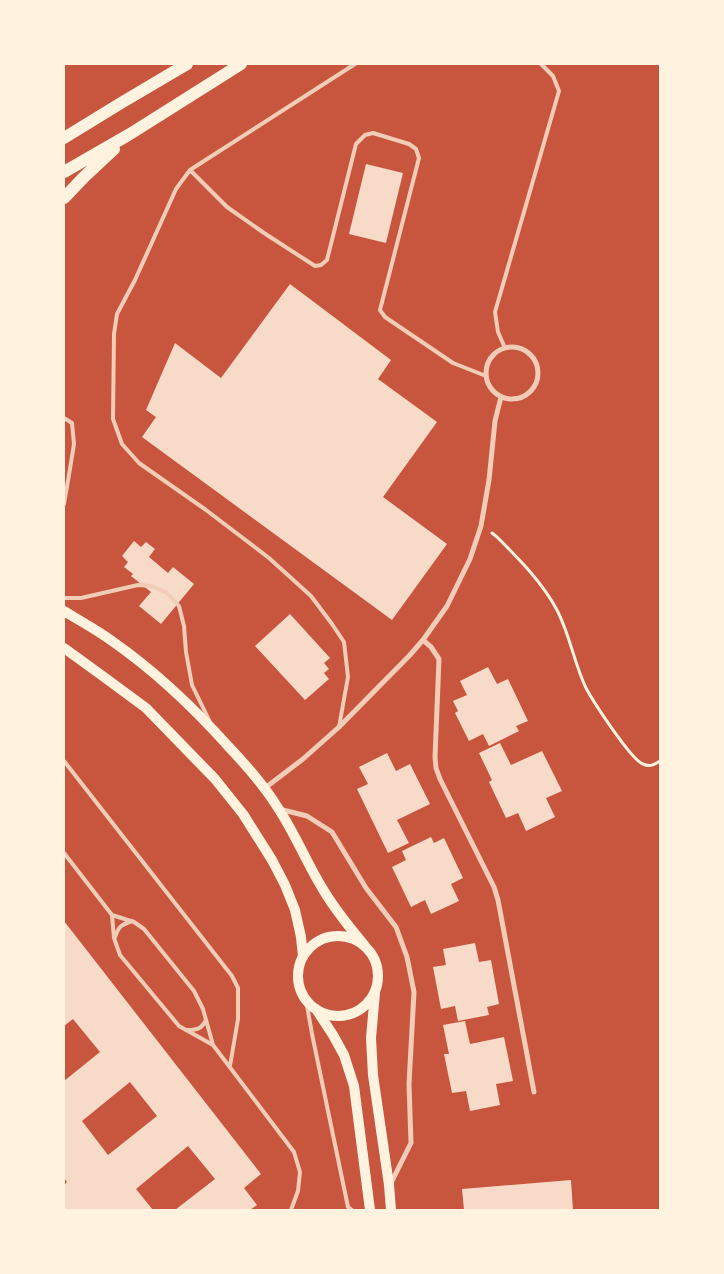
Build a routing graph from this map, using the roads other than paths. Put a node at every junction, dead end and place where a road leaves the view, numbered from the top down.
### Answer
1 (187, 64) edge
2 (241, 64) edge
3 (355, 64) edge
4 (541, 64) edge
5 (130, 134) junction
6 (64, 138) edge
7 (190, 170) junction
8 (64, 172) edge
9 (64, 198) edge
10 (505, 348) junction
11 (486, 376) junction
12 (501, 397) junction
13 (64, 418) edge
14 (64, 504) edge
15 (64, 598) edge
16 (64, 611) edge
17 (423, 640) junction
18 (64, 648) edge
19 (339, 727) junction
20 (214, 730) junction
21 (64, 761) edge
22 (265, 788) junction
23 (279, 809) junction
24 (64, 853) edge
25 (112, 915) junction
26 (132, 922) junction
27 (114, 938) junction
28 (365, 946) junction
29 (302, 957) junction
30 (376, 989) junction
31 (306, 1000) junction
32 (316, 1008) junction
33 (206, 1019) junction
34 (186, 1030) junction
35 (213, 1045) junction
36 (230, 1066) junction
37 (534, 1092) dead end
38 (389, 1185) junction
39 (291, 1210) edge
40 (352, 1210) edge
41 (370, 1210) edge
42 (391, 1210) edge

1 - 6 main road
2 - 5 main road
3 - 7 lane
4 - 10 lane
5 - 8 main road
5 - 9 main road
7 - 11 lane
7 - 19 lane
10 - 11 street
10 - 12 street
11 - 12 street
12 - 17 street
13 - 14 lane
15 - 20 lane
16 - 20 main road
17 - 19 street
17 - 37 street
18 - 29 main road
19 - 22 street
20 - 22 main road
21 - 36 lane
22 - 23 main road
23 - 28 main road
23 - 38 street
24 - 25 lane
25 - 26 lane
25 - 27 lane
26 - 27 lane
26 - 33 lane
27 - 34 lane
28 - 29 main road
28 - 30 main road
29 - 31 main road
30 - 32 main road
30 - 38 main road
31 - 32 main road
31 - 40 lane
32 - 41 main road
33 - 34 lane
33 - 35 lane
34 - 35 lane
35 - 36 lane
36 - 39 lane
38 - 42 main road

